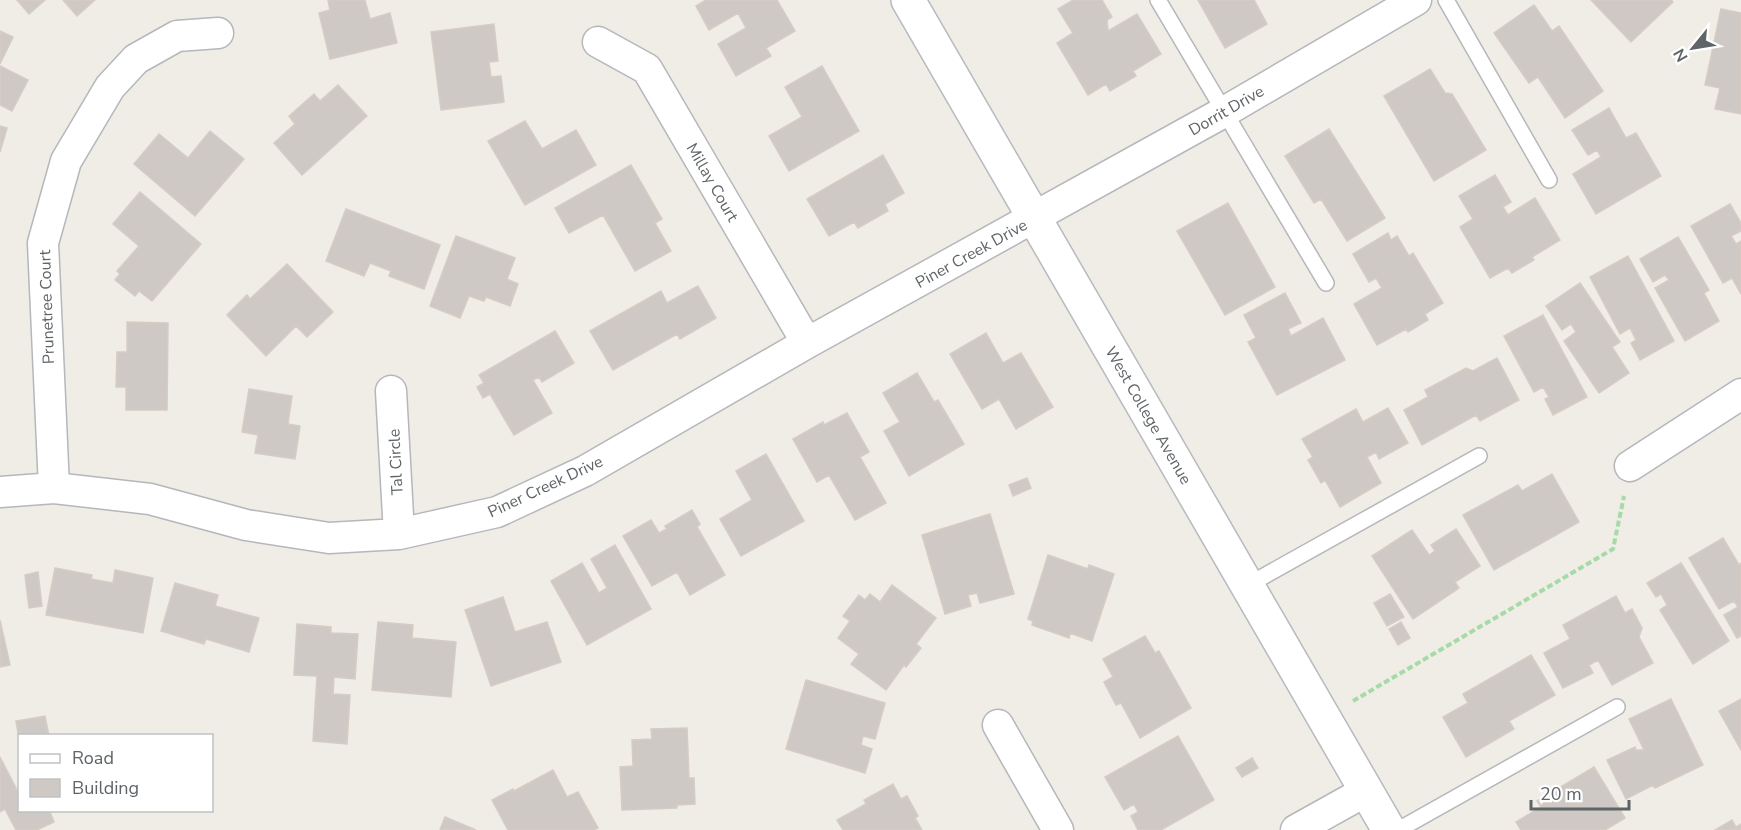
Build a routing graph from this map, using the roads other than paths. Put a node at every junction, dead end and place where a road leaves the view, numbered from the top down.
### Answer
1 (908, 0) edge
2 (1158, 0) edge
3 (1416, 0) edge
4 (1446, 0) edge
5 (218, 33) dead end
6 (598, 42) dead end
7 (1224, 112) junction
8 (1549, 180) dead end
9 (1035, 218) junction
10 (1326, 283) dead end
11 (807, 344) junction
12 (391, 391) dead end
13 (1741, 394) edge
14 (1479, 456) dead end
15 (1630, 466) road end
16 (54, 488) junction
17 (0, 492) edge
18 (399, 534) junction
19 (1248, 585) junction
20 (1617, 707) dead end
21 (998, 725) dead end
22 (1366, 790) junction
23 (1058, 830) edge
24 (1296, 830) edge
25 (1389, 830) edge
26 (1398, 830) edge

1 - 9 main road, West College Avenue
2 - 7 lane
3 - 7 street, Dorrit Drive
4 - 8 lane
5 - 16 street, Prunetree Court
6 - 11 street, Millay Court
7 - 9 street, Dorrit Drive
7 - 10 lane
9 - 11 street, Piner Creek Drive
9 - 19 main road, West College Avenue
11 - 18 street, Piner Creek Drive
12 - 18 street, Tal Circle
13 - 15 street
14 - 19 lane
16 - 17 street, Piner Creek Drive
16 - 18 street, Piner Creek Drive
19 - 22 main road, West College Avenue
20 - 26 lane
21 - 23 street
22 - 24 street
22 - 25 main road, West College Avenue

